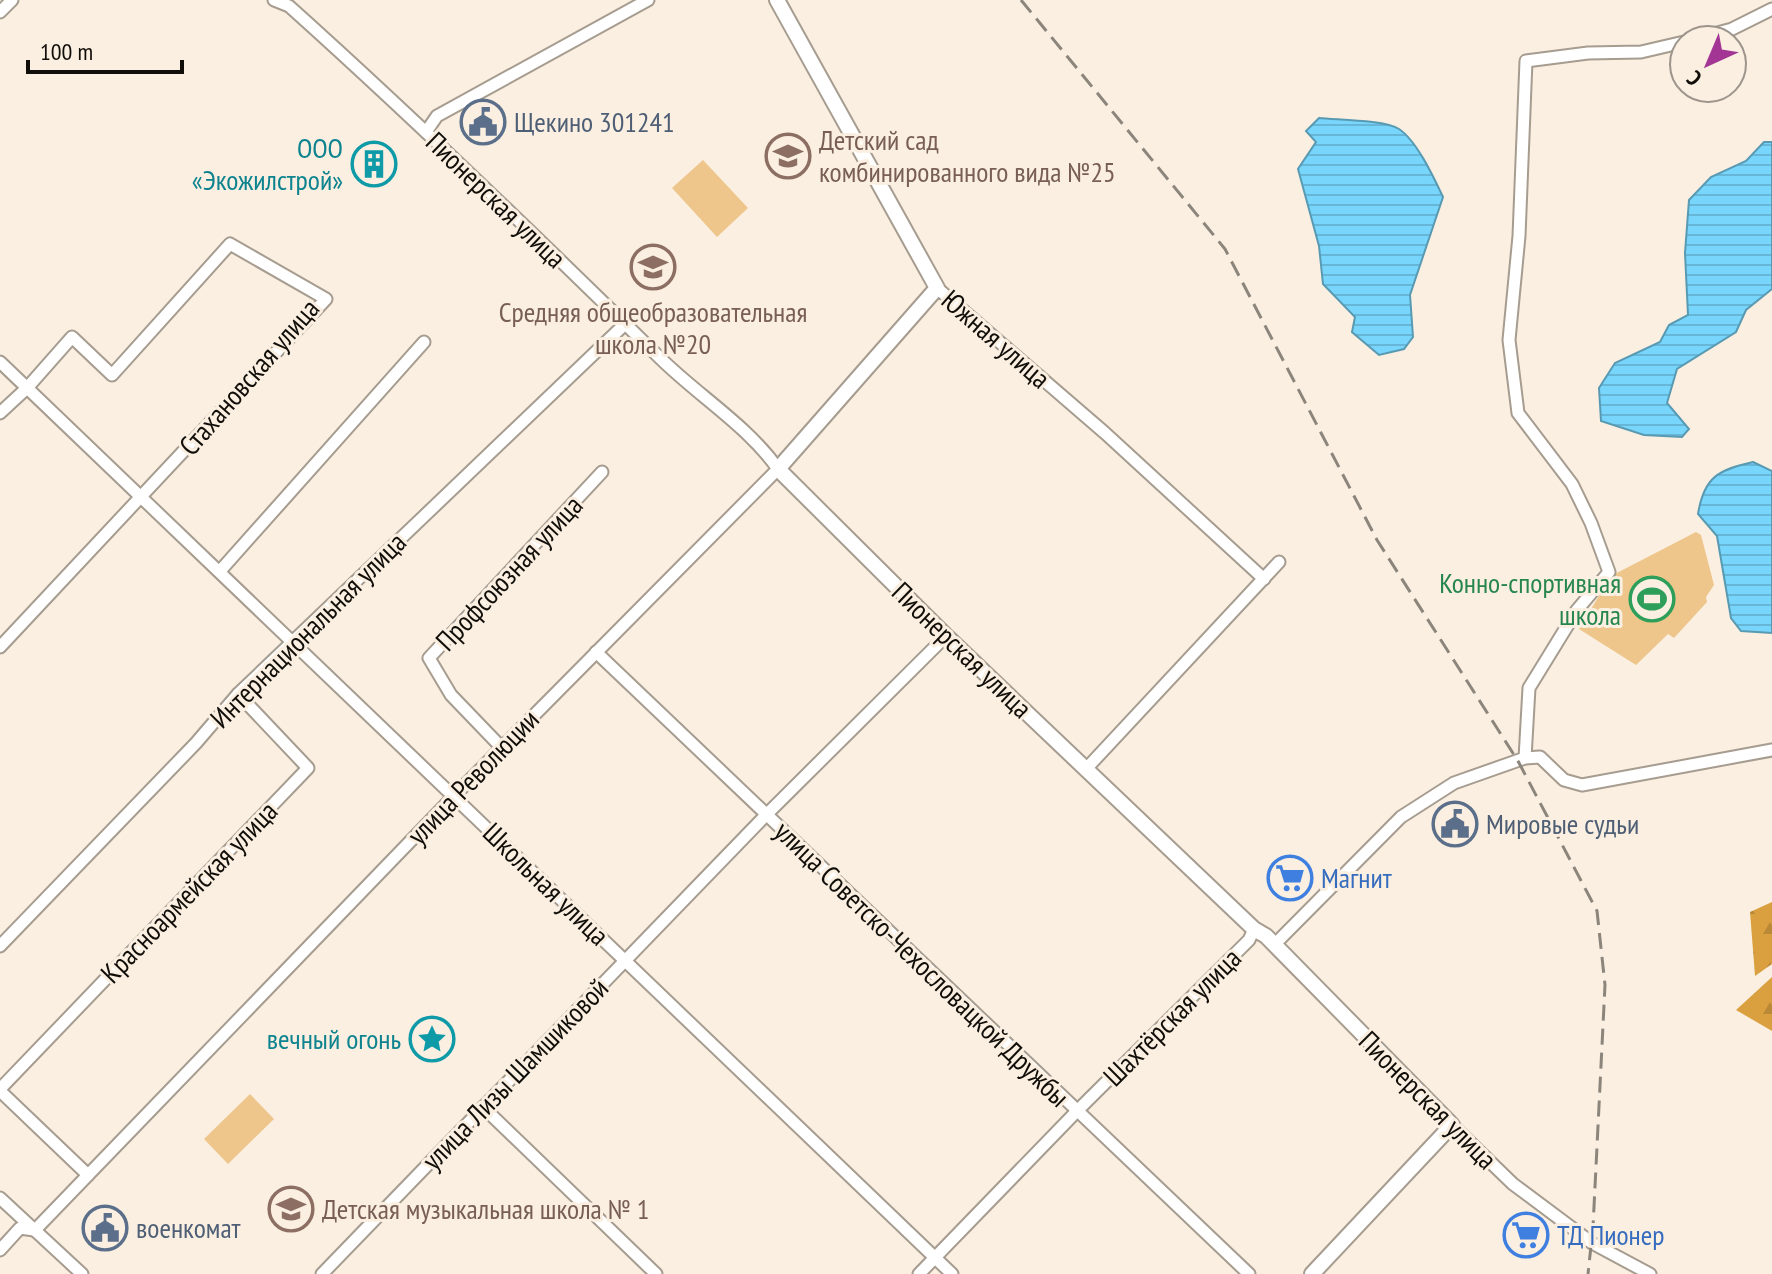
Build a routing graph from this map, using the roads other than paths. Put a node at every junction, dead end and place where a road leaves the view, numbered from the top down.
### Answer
1 (12, 0) edge
2 (274, 0) edge
3 (648, 0) edge
4 (777, 0) edge
5 (1772, 9) edge
6 (0, 12) edge
7 (1742, 24) edge
8 (1668, 46) edge
9 (426, 132) junction
10 (937, 288) junction
11 (625, 324) junction
12 (424, 342) dead end
13 (0, 362) edge
14 (27, 388) junction
15 (0, 413) edge
16 (778, 469) junction
17 (602, 472) dead end
18 (141, 498) junction
19 (1279, 562) dead end
20 (220, 571) junction
21 (1264, 579) junction
22 (946, 636) junction
23 (292, 642) junction
24 (0, 647) edge
25 (596, 652) junction
26 (238, 694) junction
27 (502, 748) junction
28 (1772, 750) edge
29 (1521, 760) junction
30 (1086, 769) junction
31 (454, 796) junction
32 (766, 815) junction
33 (0, 926) edge
34 (1254, 929) junction
35 (10, 936) junction
36 (1274, 945) junction
37 (0, 946) edge
38 (625, 959) junction
39 (0, 1090) edge
40 (483, 1107) junction
41 (1077, 1111) junction
42 (1452, 1125) junction
43 (88, 1175) junction
44 (0, 1198) edge
45 (35, 1230) junction
46 (0, 1250) edge
47 (935, 1258) junction
48 (82, 1274) edge
49 (322, 1274) edge
50 (656, 1274) edge
51 (919, 1274) edge
52 (952, 1274) edge
53 (1249, 1274) edge
54 (1312, 1274) edge
55 (1650, 1274) edge

1 - 6 street
2 - 9 street, Пионерская улица
3 - 9 street
4 - 10 street, Южная улица
5 - 7 street
8 - 29 street
9 - 11 street, Пионерская улица
10 - 16 street, улица Революции
10 - 21 street, Южная улица
11 - 16 street, Пионерская улица
11 - 23 street, Интернациональная улица
12 - 20 street
13 - 14 street, Школьная улица
14 - 15 street
14 - 18 street, Школьная улица
14 - 18 street, Стахановская улица
16 - 22 street, Пионерская улица
16 - 25 street, улица Революции
17 - 27 street, Профсоюзная улица
18 - 20 street, Школьная улица
18 - 24 street, Стахановская улица
19 - 21 street
20 - 23 street, Школьная улица
21 - 30 street
22 - 30 street, Пионерская улица
22 - 32 street, улица Лизы Шамшиковой
23 - 26 street, Интернациональная улица
23 - 31 street, Школьная улица
25 - 27 street, улица Революции
25 - 32 street, улица Советско-Чехословацкой Дружбы
26 - 35 street, Интернациональная улица
26 - 39 street, Красноармейская улица
27 - 31 street, улица Революции
28 - 29 street
29 - 36 street, Шахтёрская улица
30 - 34 street, Пионерская улица
31 - 38 street, Школьная улица
31 - 43 street, улица Революции
32 - 38 street, улица Лизы Шамшиковой
32 - 41 street, улица Советско-Чехословацкой Дружбы
33 - 35 street
34 - 36 street, Пионерская улица
34 - 41 street, Шахтёрская улица
35 - 37 street, Интернациональная улица
36 - 42 street, Пионерская улица
38 - 40 street, улица Лизы Шамшиковой
38 - 47 street, Школьная улица
39 - 43 street, Красноармейская улица
40 - 49 street, улица Лизы Шамшиковой
40 - 50 street
41 - 47 street, Шахтёрская улица
41 - 53 street, улица Советско-Чехословацкой Дружбы
42 - 54 street
42 - 55 street, Пионерская улица
43 - 45 street, улица Революции
44 - 45 street
45 - 46 street, улица Революции
45 - 48 street
47 - 51 street, Шахтёрская улица
47 - 52 street, Школьная улица

